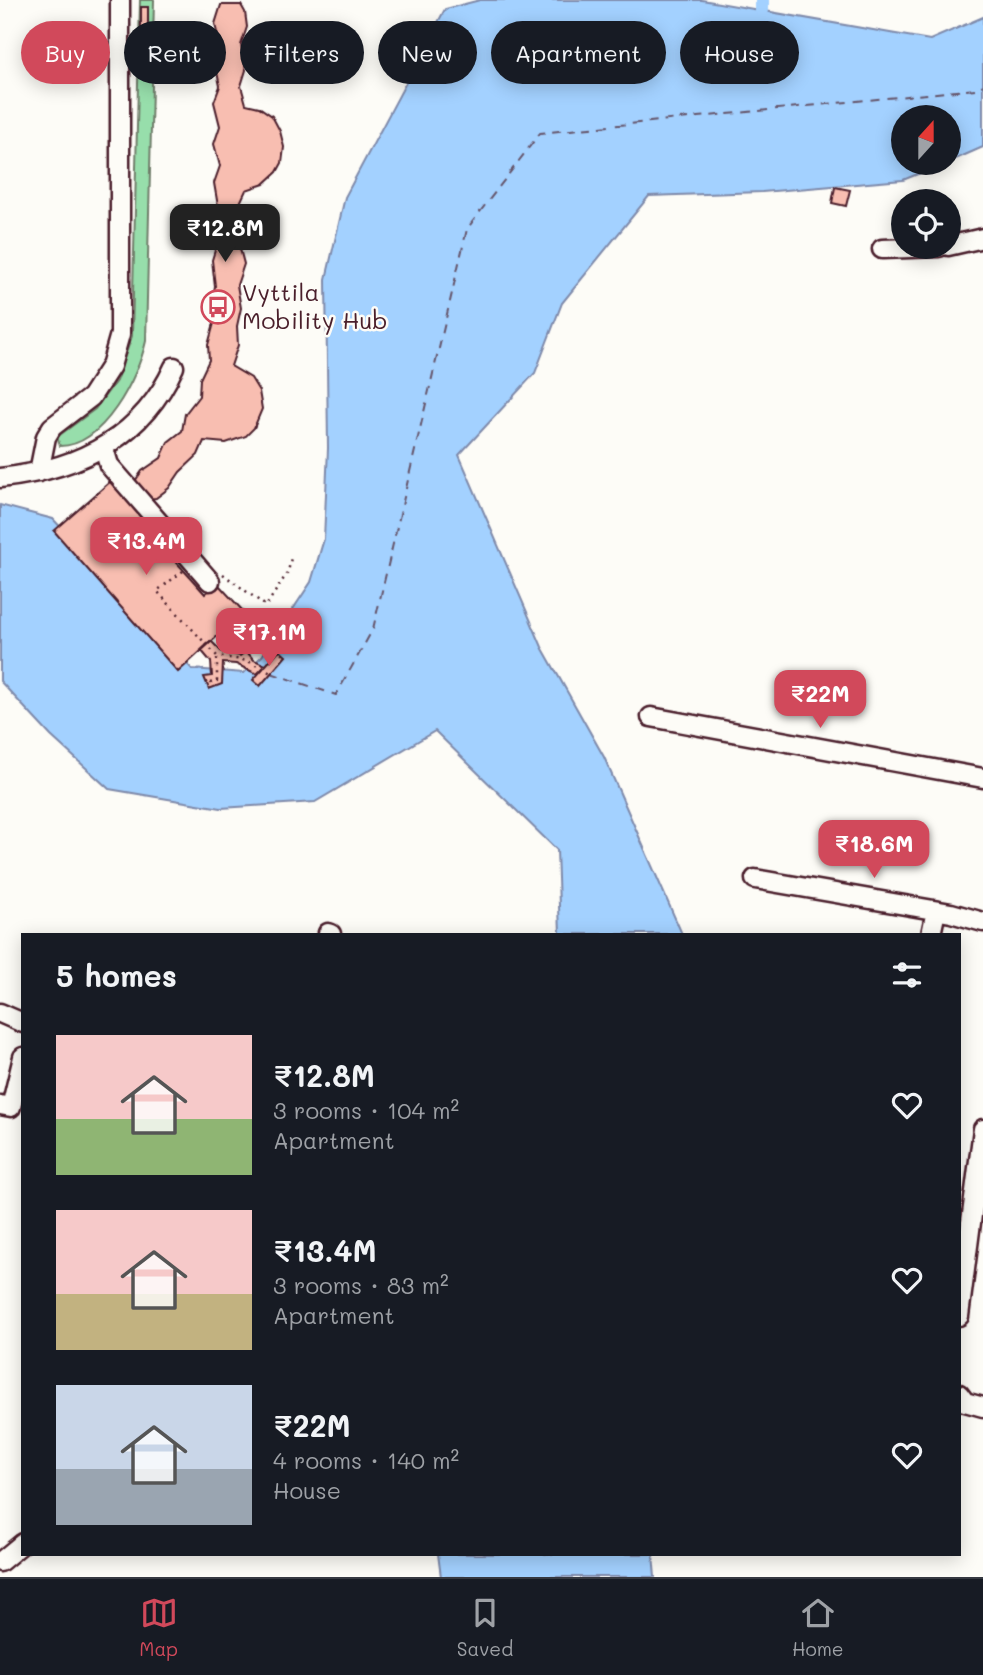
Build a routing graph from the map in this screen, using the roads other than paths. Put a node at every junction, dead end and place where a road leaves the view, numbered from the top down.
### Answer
1 (120, 0) edge
2 (983, 238) edge
3 (961, 243) edge
4 (882, 248) dead end
5 (891, 248) edge
6 (174, 367) dead end
7 (104, 449) junction
8 (39, 472) junction
9 (0, 478) edge
10 (211, 574) road end
11 (651, 717) dead end
12 (983, 778) edge
13 (755, 879) dead end
14 (936, 911) junction
15 (983, 922) edge
16 (932, 933) edge
17 (0, 1013) edge
18 (21, 1022) edge
19 (21, 1065) edge
20 (11, 1106) edge
21 (983, 1129) edge
22 (967, 1193) edge
23 (961, 1285) edge
24 (961, 1397) edge
25 (983, 1407) edge
26 (21, 1545) edge
27 (0, 1562) edge

1 - 8 street
2 - 3 street
4 - 5 street
6 - 7 street
7 - 8 street
7 - 10 street
8 - 9 street
11 - 12 street
13 - 14 street
14 - 15 street
14 - 16 street
17 - 18 street
19 - 20 street
21 - 22 street
22 - 23 street
24 - 25 street
26 - 27 street

